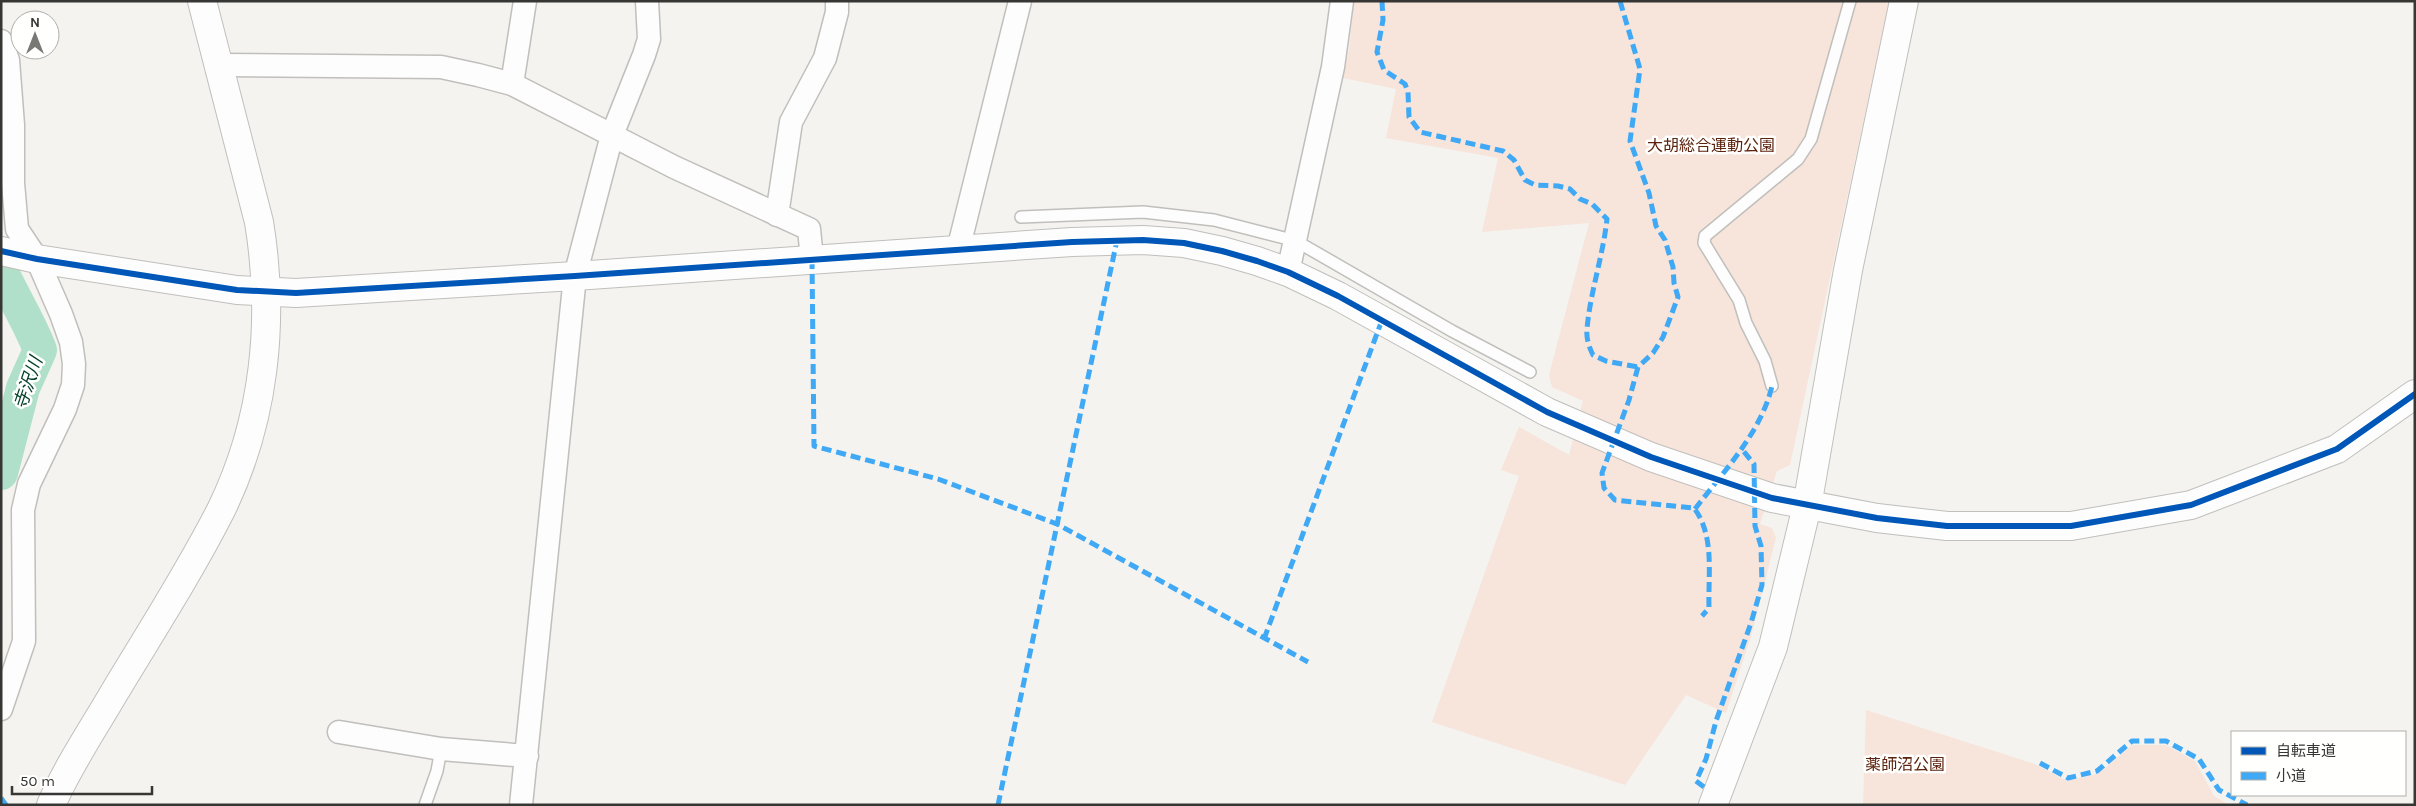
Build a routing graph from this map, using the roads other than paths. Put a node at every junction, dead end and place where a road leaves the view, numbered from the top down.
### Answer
1 (202, 1) edge
2 (525, 1) edge
3 (647, 1) edge
4 (837, 1) edge
5 (1020, 1) edge
6 (1342, 1) edge
7 (1850, 1) edge
8 (1904, 1) edge
9 (1, 41) edge
10 (220, 65) junction
11 (512, 84) junction
12 (612, 135) junction
13 (777, 215) junction
14 (1021, 217) dead end
15 (1143, 226) junction
16 (1072, 229) junction
17 (1296, 241) junction
18 (958, 250) junction
19 (17, 254) edge
20 (812, 259) junction
21 (1288, 272) junction
22 (575, 276) junction
23 (268, 291) junction
24 (1446, 342) junction
25 (1530, 372) dead end
26 (1772, 386) dead end
27 (2415, 394) edge
28 (1807, 506) junction
29 (1, 709) edge
30 (339, 732) dead end
31 (441, 749) junction
32 (527, 756) junction
33 (51, 805) edge
34 (424, 805) edge
35 (521, 805) edge
36 (1713, 805) edge

1 - 10 street
2 - 11 street
3 - 12 street
4 - 13 street
5 - 18 street
6 - 17 street
7 - 26 lane
8 - 28 street
9 - 19 street
10 - 11 street
10 - 23 street
11 - 12 street
12 - 13 street
12 - 22 street
13 - 20 street
14 - 16 lane
15 - 16 street
15 - 17 lane
15 - 21 street
16 - 18 street
17 - 21 street
17 - 24 lane
18 - 20 street
19 - 23 street
19 - 29 street
20 - 22 street
21 - 24 street
22 - 23 street
22 - 32 street
23 - 33 street
24 - 25 lane
24 - 28 street
27 - 28 street
28 - 36 street
30 - 31 street
31 - 32 street
31 - 34 lane
32 - 35 street

